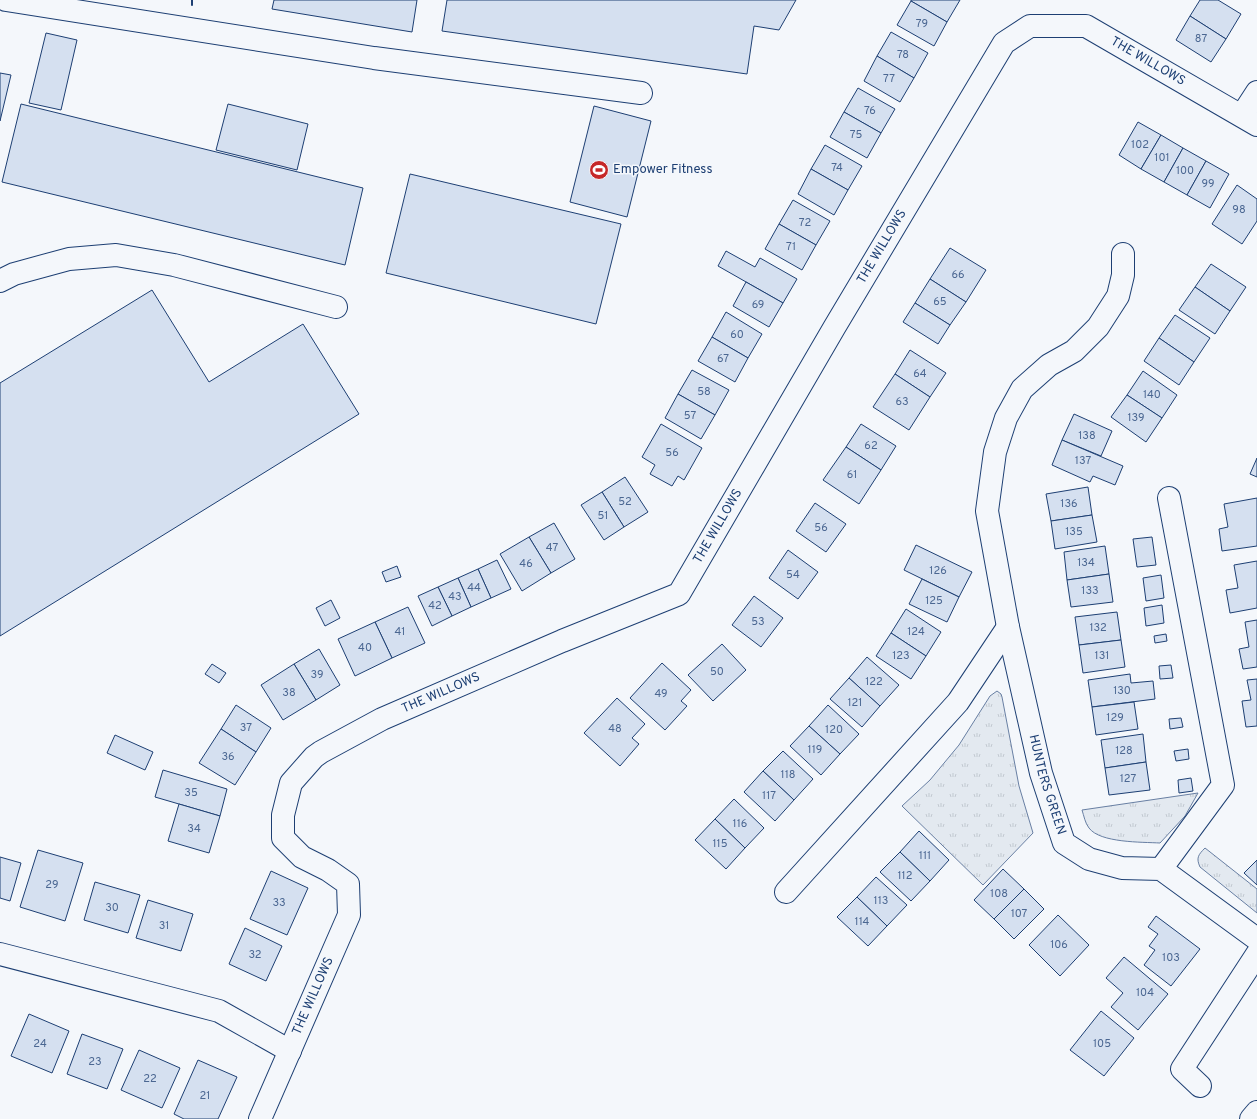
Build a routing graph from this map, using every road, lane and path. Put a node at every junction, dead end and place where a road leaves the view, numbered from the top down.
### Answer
1 (6, 0) edge
2 (641, 92) dead end
3 (1257, 92) edge
4 (1249, 120) edge
5 (1123, 254) dead end
6 (0, 281) edge
7 (336, 307) dead end
8 (1169, 498) dead end
9 (1008, 627) junction
10 (1161, 870) junction
11 (786, 892) dead end
12 (1257, 939) edge
13 (0, 954) edge
14 (1257, 954) edge
15 (290, 1051) junction
16 (1200, 1086) dead end
17 (1257, 1112) edge
18 (260, 1119) edge
19 (1251, 1119) edge

1 - 2 street
3 - 4 street, THE WILLOWS
4 - 15 street, THE WILLOWS
5 - 9 street, HUNTERS GREEN
6 - 7 street
8 - 10 street
9 - 10 street, HUNTERS GREEN
9 - 11 street
10 - 12 street
13 - 15 street, THE WILLOWS
14 - 16 street
15 - 18 street, THE WILLOWS
17 - 19 street

